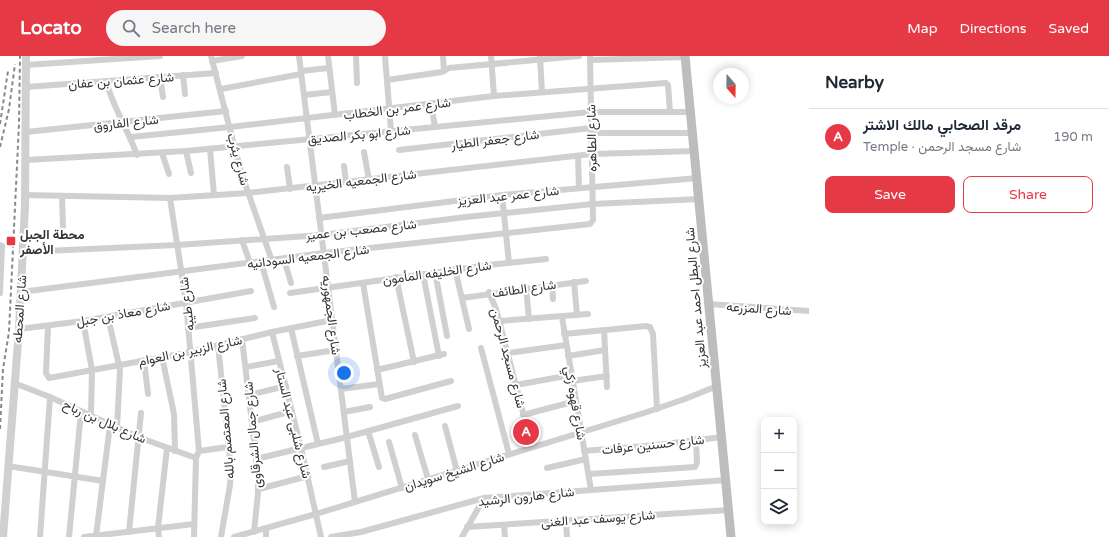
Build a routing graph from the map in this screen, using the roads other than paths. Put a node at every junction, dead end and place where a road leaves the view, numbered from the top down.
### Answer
1 (160, 56) edge
2 (242, 56) edge
3 (299, 56) edge
4 (328, 56) edge
5 (356, 56) edge
6 (385, 56) edge
7 (443, 56) edge
8 (491, 56) edge
9 (579, 56) edge
10 (685, 57) edge
11 (212, 58) edge
12 (540, 58) edge
13 (590, 58) edge
14 (26, 60) edge
15 (492, 65) junction
16 (329, 68) junction
17 (216, 72) junction
18 (301, 72) junction
19 (444, 72) junction
20 (183, 75) junction
21 (160, 77) junction
22 (387, 80) junction
23 (106, 81) junction
24 (357, 83) dead end
25 (26, 87) junction
26 (590, 88) junction
27 (220, 89) junction
28 (332, 92) junction
29 (542, 92) junction
30 (185, 94) dead end
31 (304, 95) junction
32 (494, 96) junction
33 (163, 97) dead end
34 (431, 103) junction
35 (389, 108) junction
36 (226, 111) junction
37 (591, 112) junction
38 (670, 112) junction
39 (692, 112) junction
40 (335, 115) junction
41 (307, 118) junction
42 (124, 122) junction
43 (230, 127) junction
44 (434, 127) junction
45 (591, 130) junction
46 (391, 131) junction
47 (26, 132) junction
48 (694, 133) junction
49 (131, 137) junction
50 (309, 138) junction
51 (235, 147) junction
52 (210, 149) junction
53 (399, 150) dead end
54 (186, 151) junction
55 (695, 151) junction
56 (364, 152) dead end
57 (162, 153) junction
58 (592, 154) junction
59 (137, 155) junction
60 (578, 156) junction
61 (26, 160) junction
62 (344, 166) dead end
63 (287, 167) dead end
64 (192, 173) dead end
65 (169, 174) dead end
66 (698, 178) junction
67 (369, 180) junction
68 (346, 182) junction
69 (315, 186) junction
70 (592, 187) junction
71 (579, 188) junction
72 (290, 189) junction
73 (248, 193) junction
74 (502, 195) junction
75 (25, 196) junction
76 (62, 196) junction
77 (214, 196) junction
78 (170, 198) junction
79 (700, 199) junction
80 (593, 204) junction
81 (504, 213) junction
82 (319, 218) junction
83 (593, 220) joint
84 (63, 226) dead end
85 (321, 234) junction
86 (506, 234) junction
87 (265, 238) junction
88 (242, 240) junction
89 (1, 245) edge
90 (177, 245) junction
91 (23, 252) junction
92 (324, 253) junction
93 (284, 259) junction
94 (546, 259) dead end
95 (272, 260) junction
96 (261, 262) junction
97 (509, 263) junction
98 (250, 264) junction
99 (455, 269) junction
100 (182, 272) junction
101 (436, 272) junction
102 (423, 274) junction
103 (396, 277) junction
104 (0, 279) edge
105 (586, 281) dead end
106 (362, 282) junction
107 (574, 282) junction
108 (292, 283) dead end
109 (552, 284) junction
110 (328, 288) junction
111 (526, 288) junction
112 (251, 291) dead end
113 (0, 292) edge
114 (21, 292) junction
115 (489, 292) junction
116 (290, 293) dead end
117 (462, 298) junction
118 (553, 299) dead end
119 (186, 302) junction
120 (708, 304) junction
121 (274, 307) dead end
122 (809, 311) edge
123 (588, 314) dead end
124 (577, 315) junction
125 (108, 317) junction
126 (562, 317) junction
127 (255, 318) dead end
128 (529, 319) junction
129 (332, 320) junction
130 (83, 321) junction
131 (500, 321) junction
132 (48, 326) junction
133 (188, 328) junction
134 (291, 328) junction
135 (19, 329) junction
136 (469, 329) dead end
137 (604, 330) junction
138 (272, 332) junction
139 (564, 334) junction
140 (447, 336) dead end
141 (242, 340) junction
142 (566, 345) junction
143 (218, 346) junction
144 (481, 348) dead end
145 (336, 350) junction
146 (605, 350) junction
147 (191, 352) junction
148 (508, 353) junction
149 (297, 356) junction
150 (568, 356) junction
151 (162, 357) junction
152 (144, 360) junction
153 (279, 361) junction
154 (414, 362) junction
155 (120, 364) junction
156 (246, 367) junction
157 (92, 370) junction
158 (377, 370) junction
159 (607, 376) junction
160 (572, 378) junction
161 (451, 380) dead end
162 (14, 383) junction
163 (379, 384) junction
164 (516, 385) junction
165 (286, 386) junction
166 (607, 386) dead end
167 (717, 386) junction
168 (341, 389) junction
169 (148, 394) dead end
170 (249, 395) junction
171 (50, 397) junction
172 (576, 401) junction
173 (458, 406) dead end
174 (370, 408) dead end
175 (657, 409) junction
176 (292, 411) junction
177 (80, 412) junction
178 (344, 412) junction
179 (141, 414) dead end
180 (523, 415) junction
181 (91, 416) junction
182 (252, 422) junction
183 (110, 425) junction
184 (445, 426) dead end
185 (117, 428) junction
186 (368, 431) junction
187 (581, 432) junction
188 (415, 435) dead end
189 (138, 437) junction
190 (347, 437) junction
191 (722, 437) junction
192 (696, 440) junction
193 (388, 442) dead end
194 (318, 444) junction
195 (228, 447) junction
196 (532, 447) junction
197 (167, 448) junction
198 (302, 448) junction
199 (175, 451) junction
200 (199, 451) junction
201 (584, 451) junction
202 (509, 454) junction
203 (196, 458) junction
204 (586, 459) junction
205 (256, 460) junction
206 (350, 461) junction
207 (8, 466) junction
208 (324, 466) dead end
209 (379, 467) dead end
210 (547, 468) dead end
211 (46, 471) junction
212 (457, 471) junction
213 (589, 474) junction
214 (308, 476) junction
215 (74, 477) junction
216 (428, 479) junction
217 (726, 480) junction
218 (103, 481) junction
219 (402, 488) junction
220 (259, 489) junction
221 (591, 490) junction
222 (484, 498) junction
223 (355, 502) junction
224 (729, 510) junction
225 (316, 514) junction
226 (566, 521) junction
227 (194, 524) junction
228 (504, 525) junction
229 (467, 527) junction
230 (158, 528) junction
231 (266, 528) junction
232 (129, 532) junction
233 (254, 532) junction
234 (353, 534) junction
235 (96, 536) junction
236 (242, 536) edge
237 (3, 537) edge
238 (40, 537) edge
239 (69, 537) edge
240 (84, 537) edge
241 (159, 537) edge
242 (194, 537) edge
243 (221, 537) edge
244 (234, 537) edge
245 (266, 537) edge
246 (321, 537) edge
247 (332, 537) edge
248 (361, 537) edge
249 (462, 537) edge
250 (505, 537) edge
251 (567, 537) edge
252 (731, 537) edge

1 - 14 street
2 - 11 street
3 - 18 street, شارع الجمهوريه
4 - 16 street
5 - 24 street
6 - 22 street
7 - 19 street
8 - 15 street
9 - 12 street
10 - 13 street
10 - 39 main road, شارع البطل احمد عبد العزيز
11 - 17 street, شارع يثرب
12 - 15 street
12 - 29 street
13 - 26 street, شارع الطاهره
14 - 25 street, شارع المحطه
15 - 19 street
15 - 32 street
16 - 18 street
16 - 28 street
17 - 20 street, شارع عثمان بن عفان
17 - 27 street, شارع يثرب
18 - 27 street
18 - 31 street, شارع الجمهوريه
19 - 22 street
20 - 21 street, شارع عثمان بن عفان
20 - 30 street
21 - 23 street, شارع عثمان بن عفان
21 - 33 street
22 - 35 street
23 - 25 street, شارع عثمان بن عفان
23 - 42 street
25 - 47 street, شارع المحطه
26 - 29 street, شارع عمر بن الخطاب
26 - 37 street, شارع الطاهره
26 - 38 street, شارع عمر بن الخطاب
27 - 36 street, شارع يثرب
28 - 31 street
28 - 40 street
29 - 32 street, شارع عمر بن الخطاب
31 - 41 street, شارع الجمهوريه
32 - 34 street, شارع عمر بن الخطاب
34 - 35 street, شارع عمر بن الخطاب
34 - 44 street
35 - 40 street, شارع عمر بن الخطاب
35 - 46 street
36 - 42 street, شارع الفاروق
36 - 43 street, شارع يثرب
37 - 38 street, شارع ابو بكر الصديق
37 - 44 street, شارع ابو بكر الصديق
37 - 45 street, شارع الطاهره
38 - 39 street, شارع ابو بكر الصديق
39 - 48 main road, شارع البطل احمد عبد العزيز
40 - 41 street, شارع عمر بن الخطاب
41 - 43 street, شارع عمر بن الخطاب
41 - 50 street, شارع الجمهوريه
42 - 47 street, شارع الفاروق
42 - 49 street
43 - 49 street, شارع عمر بن الخطاب
43 - 51 street, شارع يثرب
44 - 46 street, شارع ابو بكر الصديق
45 - 48 street, شارع جعفر الطيار
45 - 53 street, شارع جعفر الطيار
45 - 58 street, شارع الطاهره
46 - 50 street, شارع ابو بكر الصديق
47 - 61 street, شارع المحطه
48 - 55 main road, شارع البطل احمد عبد العزيز
49 - 59 street
50 - 51 street, شارع ابو بكر الصديق
50 - 69 street, شارع الجمهوريه
51 - 52 street, شارع ابو بكر الصديق
51 - 73 street, شارع يثرب
52 - 54 street, شارع ابو بكر الصديق
52 - 77 street
54 - 57 street, شارع ابو بكر الصديق
54 - 64 street
55 - 58 street, شارع الجمعيه الخيريه
55 - 66 main road, شارع البطل احمد عبد العزيز
56 - 67 street
57 - 59 street, شارع ابو بكر الصديق
57 - 65 street
58 - 60 street, شارع الجمعيه الخيريه
58 - 70 street, شارع الطاهره
59 - 61 street, شارع ابو بكر الصديق
60 - 67 street, شارع الجمعيه الخيريه
60 - 71 street
61 - 75 street, شارع المحطه
62 - 68 street
63 - 72 street
66 - 70 street, شارع عمر عبد العزيز
66 - 79 main road, شارع البطل احمد عبد العزيز
67 - 68 street, شارع الجمعيه الخيريه
68 - 69 street, شارع الجمعيه الخيريه
69 - 72 street, شارع الجمعيه الخيريه
69 - 82 street, شارع الجمهوريه
70 - 71 street, شارع عمر عبد العزيز
70 - 80 street, شارع الطاهره
71 - 74 street, شارع عمر عبد العزيز
72 - 73 street, شارع الجمعيه الخيريه
73 - 77 street, شارع الجمعيه الخيريه
73 - 87 street, شارع يثرب
74 - 81 street
74 - 82 street, شارع عمر عبد العزيز
75 - 76 street, شارع الجمعيه الخيريه
75 - 91 street, شارع المحطه
76 - 78 street, شارع الجمعيه الخيريه
76 - 84 street
77 - 78 street, شارع الجمعيه الخيريه
78 - 90 street, شارع طيبه
79 - 80 street, شارع مصعب بن عمير
79 - 120 main road, شارع البطل احمد عبد العزيز
80 - 81 street, شارع مصعب بن عمير
80 - 83 street, شارع الطاهره
81 - 85 street, شارع مصعب بن عمير
81 - 86 street
82 - 85 street, شارع الجمهوريه
83 - 86 street, شارع الجمعيه السودانيه
85 - 87 street, شارع مصعب بن عمير
85 - 92 street, شارع الجمهوريه
86 - 92 street, شارع الجمعيه السودانيه
86 - 97 street
87 - 88 street, شارع مصعب بن عمير
87 - 95 street, شارع يثرب
88 - 90 street, شارع مصعب بن عمير
88 - 98 street
89 - 104 street
90 - 91 street, شارع مصعب بن عمير
90 - 100 street, شارع طيبه
91 - 114 street, شارع المحطه
92 - 93 street, شارع الجمعيه السودانيه
92 - 110 street, شارع الجمهوريه
93 - 95 street, شارع الجمعيه السودانيه
93 - 108 street
94 - 97 street, شارع الخليفه المأمون
95 - 96 street, شارع الجمعيه السودانيه
96 - 98 street, شارع الجمعيه السودانيه
96 - 121 street
97 - 99 street, شارع الخليفه المأمون
98 - 100 street, شارع الجمعيه السودانيه
99 - 101 street, شارع الخليفه المأمون
99 - 117 street
100 - 114 street, شارع الجمعيه السودانيه
100 - 119 street, شارع طيبه
101 - 102 street, شارع الخليفه المأمون
101 - 140 street
102 - 103 street, شارع الخليفه المأمون
102 - 154 street
103 - 106 street, شارع الخليفه المأمون
103 - 154 street
104 - 113 street
105 - 107 street, شارع الطائف
106 - 110 street, شارع الخليفه المأمون
106 - 158 street
107 - 109 street, شارع الطائف
107 - 124 street
109 - 111 street, شارع الطائف
109 - 118 street
110 - 116 street, شارع الخليفه المأمون
110 - 129 street, شارع الجمهوريه
111 - 115 street, شارع الطائف
111 - 128 street
112 - 119 street, شارع معاذ بن جبل
114 - 135 street, شارع المحطه
115 - 117 street, شارع الطائف
115 - 131 street, شارع مسجد الرحمن
117 - 136 street
119 - 125 street, شارع معاذ بن جبل
119 - 133 street, شارع طيبه
120 - 122 street, شارع المزرعه
120 - 167 main road, شارع البطل احمد عبد العزيز
123 - 124 street
124 - 126 street
125 - 130 street, شارع معاذ بن جبل
125 - 155 street
126 - 128 street
126 - 139 street, شارع قهوه زكي
127 - 133 street
128 - 131 street
129 - 134 street, شارع الزبير بن العوام
129 - 145 street, شارع الجمهوريه
130 - 132 street, شارع معاذ بن جبل
130 - 157 street
131 - 148 street, شارع مسجد الرحمن
132 - 135 street, شارع معاذ بن جبل
132 - 157 street, شارع الزبير بن العوام
133 - 147 street, شارع طيبه
134 - 138 street, شارع الزبير بن العوام
134 - 149 street
135 - 162 street, شارع المحطه
137 - 139 street
137 - 146 street
137 - 175 street
138 - 141 street, شارع الزبير بن العوام
138 - 153 street, شارع شلبى عبد الستار
139 - 142 street, شارع قهوه زكي
141 - 143 street, شارع الزبير بن العوام
141 - 156 street, شارع جمال الشرقاوى
142 - 148 street
142 - 150 street, شارع قهوه زكي
143 - 147 street, شارع الزبير بن العوام
143 - 195 street, شارع المعتصم بالله
144 - 202 street
145 - 149 street
145 - 168 street, شارع الجمهوريه
146 - 150 street
146 - 159 street
147 - 151 street, شارع الزبير بن العوام
147 - 200 street, شارع طيبه
148 - 164 street, شارع مسجد الرحمن
149 - 194 street
150 - 160 street, شارع قهوه زكي
151 - 152 street, شارع الزبير بن العوام
151 - 199 street
152 - 155 street, شارع الزبير بن العوام
152 - 169 street
153 - 156 street
153 - 165 street, شارع شلبى عبد الستار
154 - 158 street
155 - 157 street, شارع الزبير بن العوام
155 - 185 street
156 - 170 street, شارع جمال الشرقاوى
157 - 181 street
158 - 163 street
159 - 160 street
159 - 166 street
160 - 164 street
160 - 172 street, شارع قهوه زكي
161 - 163 street
162 - 171 street, شارع بلال بن رباح
162 - 207 street, شارع المحطه
163 - 168 street
164 - 180 street, شارع مسجد الرحمن
165 - 170 street
165 - 176 street, شارع شلبى عبد الستار
167 - 175 street, شارع الشيخ سويدان
167 - 191 main road, شارع البطل احمد عبد العزيز
168 - 178 street, شارع الجمهوريه
170 - 182 street, شارع جمال الشرقاوى
171 - 177 street, شارع بلال بن رباح
171 - 211 street
172 - 180 street
172 - 187 street, شارع قهوه زكي
173 - 186 street
174 - 178 street
175 - 187 street, شارع الشيخ سويدان
176 - 182 street
176 - 198 street, شارع شلبى عبد الستار
177 - 181 street, شارع بلال بن رباح
177 - 215 street
178 - 190 street, شارع الجمهوريه
179 - 189 street
180 - 196 street, شارع مسجد الرحمن
181 - 183 street, شارع بلال بن رباح
182 - 205 street, شارع جمال الشرقاوى
183 - 185 street, شارع بلال بن رباح
183 - 218 street
184 - 212 street
185 - 189 street, شارع بلال بن رباح
186 - 190 street
186 - 209 street
187 - 196 street, شارع الشيخ سويدان
187 - 201 street, شارع قهوه زكي
188 - 216 street
189 - 197 street, شارع بلال بن رباح
189 - 232 street
190 - 194 street
190 - 206 street, شارع الجمهوريه
191 - 192 street, شارع حسنين عرفات
191 - 217 main road, شارع البطل احمد عبد العزيز
192 - 201 street, شارع حسنين عرفات
192 - 213 street
193 - 219 street
194 - 198 street
195 - 200 street
195 - 243 street, شارع المعتصم بالله
196 - 202 street, شارع الشيخ سويدان
197 - 199 street, شارع بلال بن رباح
197 - 230 street
198 - 205 street
198 - 214 street, شارع شلبى عبد الستار
199 - 203 street, شارع بلال بن رباح
200 - 203 street, شارع طيبه
201 - 204 street, شارع قهوه زكي
202 - 212 street, شارع الشيخ سويدان
203 - 227 street
204 - 210 street
204 - 213 street, شارع قهوه زكي
205 - 220 street, شارع جمال الشرقاوى
206 - 208 street
206 - 223 street, شارع الجمهوريه
207 - 211 street
207 - 237 street, شارع المحطه
211 - 215 street
211 - 238 street
212 - 216 street, شارع الشيخ سويدان
213 - 221 street, شارع قهوه زكي
214 - 220 street
214 - 225 street, شارع شلبى عبد الستار
215 - 218 street
215 - 239 street
216 - 219 street, شارع الشيخ سويدان
217 - 221 street, شارع هارون الرشيد
217 - 224 main road, شارع البطل احمد عبد العزيز
218 - 235 street
219 - 223 street, شارع الشيخ سويدان
220 - 233 street, شارع جمال الشرقاوى
221 - 222 street, شارع هارون الرشيد
222 - 229 street
222 - 234 street, شارع هارون الرشيد
223 - 225 street, شارع الشيخ سويدان
224 - 226 street, شارع يوسف عبد الغنى
224 - 252 main road, شارع البطل احمد عبد العزيز
225 - 231 street, شارع الشيخ سويدان
225 - 246 street, شارع شلبى عبد الستار
226 - 228 street, شارع يوسف عبد الغنى
226 - 251 street
227 - 230 street
227 - 242 street
228 - 229 street, شارع يوسف عبد الغنى
228 - 250 street
229 - 249 street
230 - 232 street
230 - 241 street
231 - 233 street, شارع الشيخ سويدان
231 - 245 street
232 - 235 street
233 - 236 street, شارع الشيخ سويدان
234 - 247 street, شارع هارون الرشيد
234 - 248 street
235 - 240 street
236 - 244 street, شارع الشيخ سويدان

